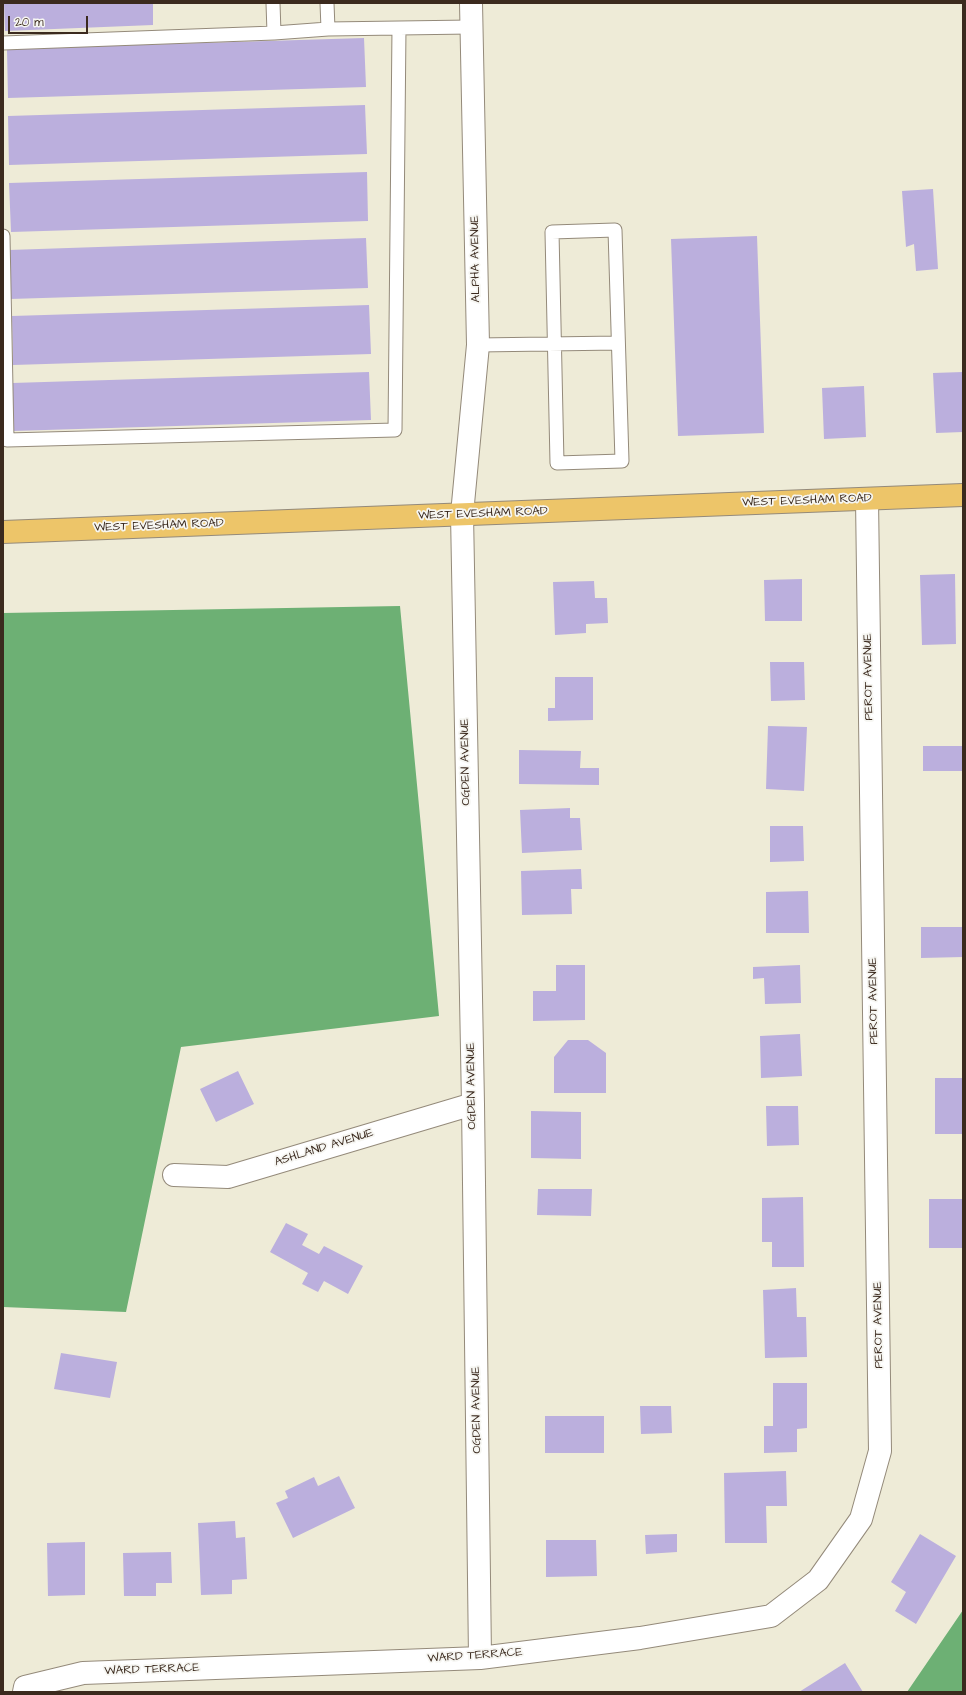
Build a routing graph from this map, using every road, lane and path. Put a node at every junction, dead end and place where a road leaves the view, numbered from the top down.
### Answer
1 (273, 3) edge
2 (327, 3) edge
3 (471, 3) edge
4 (471, 27) junction
5 (399, 28) junction
6 (328, 29) junction
7 (274, 33) junction
8 (3, 42) edge
9 (3, 236) edge
10 (618, 343) junction
11 (555, 344) junction
12 (478, 345) junction
13 (963, 495) edge
14 (867, 499) junction
15 (462, 514) junction
16 (3, 532) edge
17 (473, 1104) junction
18 (174, 1175) dead end
19 (866, 1500) joint
20 (480, 1658) junction
21 (25, 1689) edge

1 - 7 lane
2 - 6 lane
3 - 4 street, ALPHA AVENUE
4 - 5 lane
4 - 12 street, ALPHA AVENUE
5 - 6 lane
5 - 9 lane
6 - 7 lane
7 - 8 lane
10 - 11 lane
10 - 11 lane
10 - 11 lane
11 - 12 lane
12 - 15 street, ALPHA AVENUE
13 - 14 main road, WEST EVESHAM ROAD
14 - 15 main road, WEST EVESHAM ROAD
14 - 19 street, PEROT AVENUE
15 - 16 main road, WEST EVESHAM ROAD
15 - 17 street, OGDEN AVENUE
17 - 18 street, ASHLAND AVENUE
17 - 20 street, OGDEN AVENUE
19 - 20 street, WARD TERRACE
20 - 21 street, WARD TERRACE

